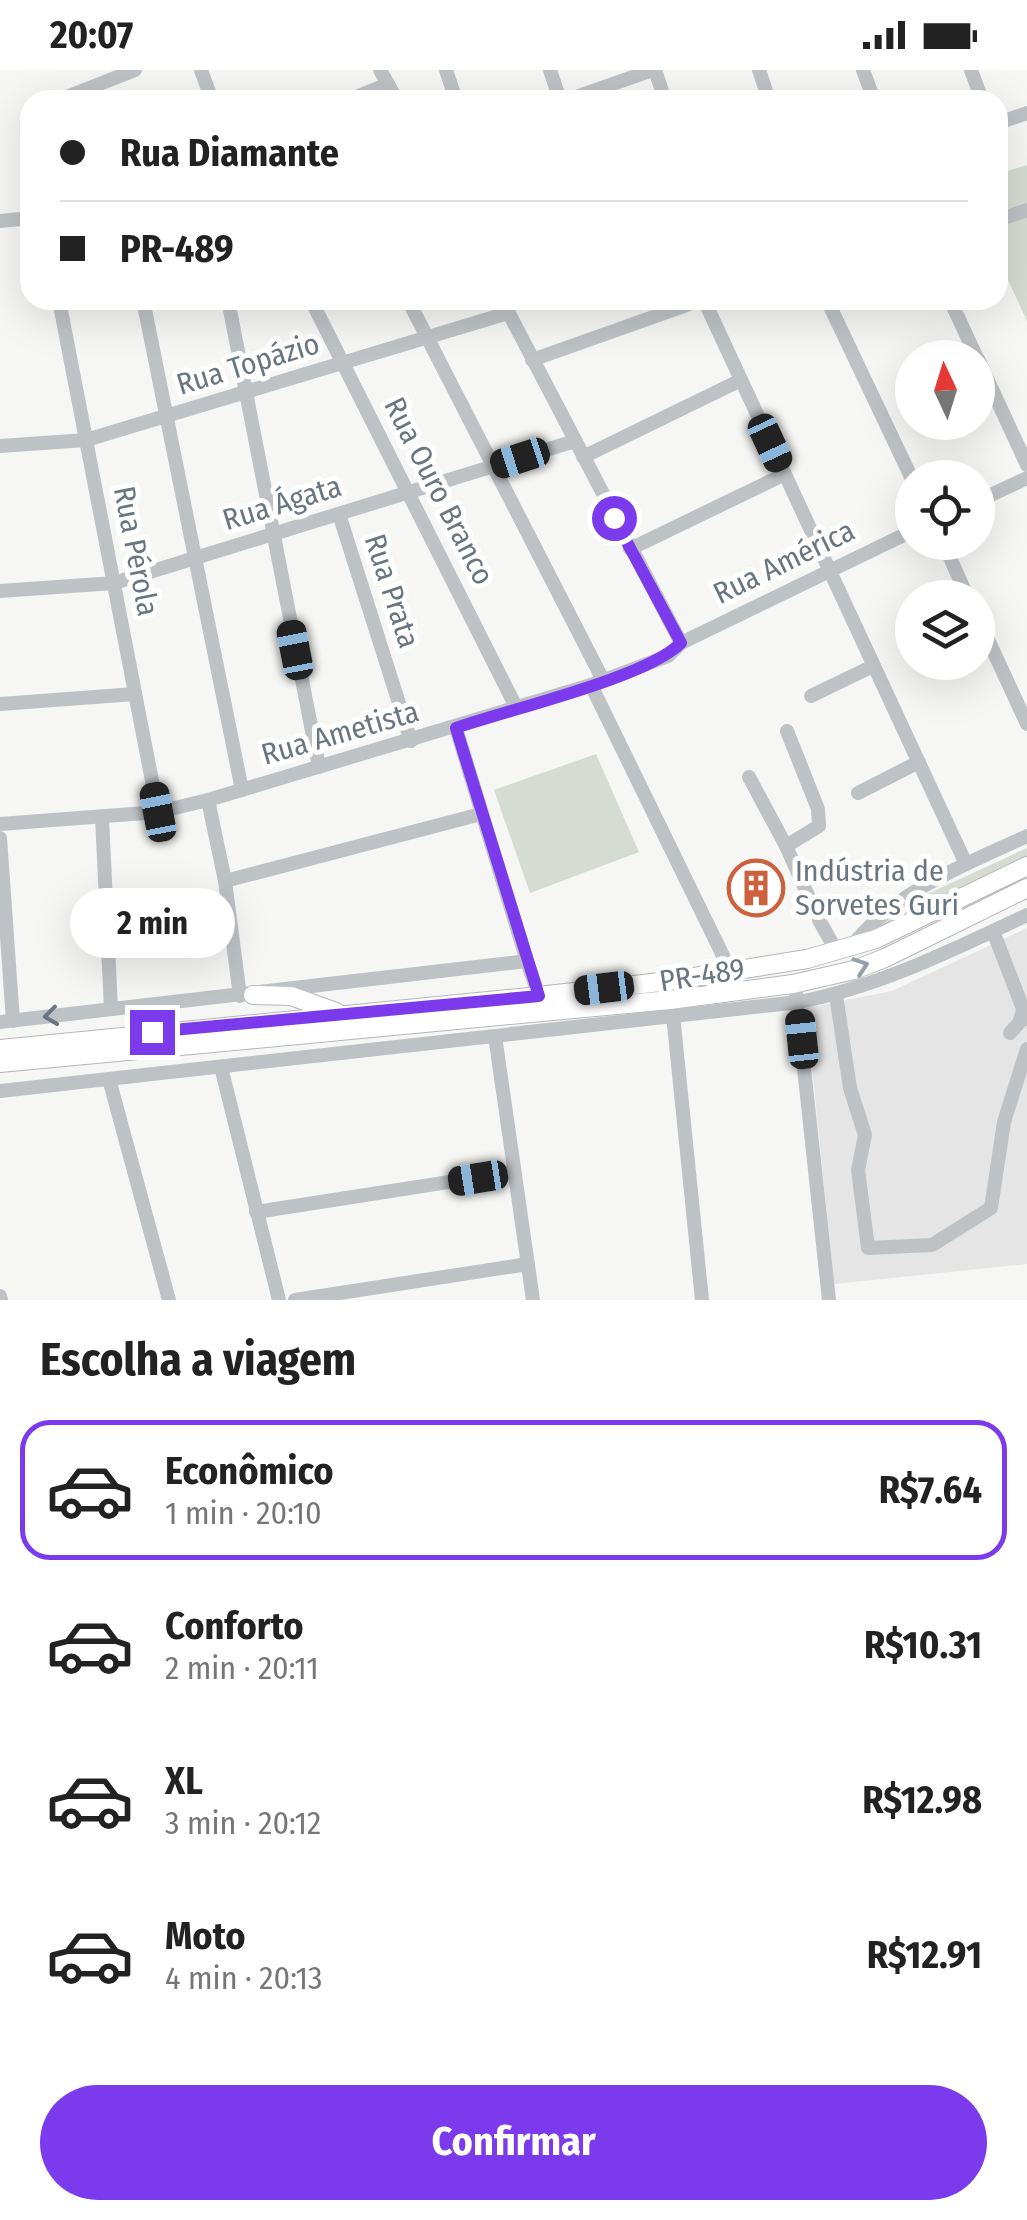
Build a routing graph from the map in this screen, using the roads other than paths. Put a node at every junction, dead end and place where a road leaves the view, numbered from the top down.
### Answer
1 (135, 70) edge
2 (654, 70) edge
3 (84, 90) edge
4 (593, 90) edge
5 (61, 310) edge
6 (145, 310) edge
7 (230, 310) edge
8 (316, 310) edge
9 (413, 310) edge
10 (498, 310) edge
11 (507, 310) edge
12 (674, 310) edge
13 (707, 310) edge
14 (832, 310) edge
15 (955, 310) edge
16 (428, 339) junction
17 (969, 340) edge
18 (532, 360) junction
19 (345, 364) junction
20 (740, 380) junction
21 (246, 392) junction
22 (995, 397) edge
23 (167, 417) junction
24 (86, 440) junction
25 (575, 441) junction
26 (0, 446) edge
27 (583, 457) junction
28 (903, 460) edge
29 (1027, 465) edge
30 (493, 467) junction
31 (785, 474) junction
32 (1027, 478) edge
33 (410, 493) junction
34 (995, 493) edge
35 (339, 514) junction
36 (272, 535) junction
37 (895, 539) edge
38 (630, 549) junction
39 (196, 558) junction
40 (829, 570) junction
41 (114, 584) junction
42 (0, 591) edge
43 (681, 643) junction
44 (995, 655) edge
45 (873, 666) junction
46 (597, 683) junction
47 (136, 694) junction
48 (811, 696) dead end
49 (0, 704) edge
50 (516, 707) junction
51 (1027, 724) edge
52 (456, 728) junction
53 (786, 731) dead end
54 (411, 741) junction
55 (919, 762) junction
56 (319, 766) junction
57 (749, 777) dead end
58 (242, 790) junction
59 (858, 793) dead end
60 (208, 800) junction
61 (158, 812) junction
62 (481, 814) junction
63 (102, 817) junction
64 (0, 824) edge
65 (1027, 836) edge
66 (0, 838) edge
67 (786, 846) junction
68 (966, 864) junction
69 (1027, 866) edge
70 (225, 880) junction
71 (1027, 888) edge
72 (1027, 914) edge
73 (993, 931) junction
74 (844, 950) junction
75 (807, 959) junction
76 (527, 961) junction
77 (730, 970) junction
78 (796, 993) junction
79 (246, 995) junction
80 (836, 995) junction
81 (539, 996) junction
82 (111, 1009) junction
83 (341, 1014) junction
84 (1025, 1014) edge
85 (673, 1016) junction
86 (6, 1022) edge
87 (1010, 1032) dead end
88 (495, 1036) junction
89 (0, 1049) edge
90 (1027, 1049) edge
91 (0, 1064) edge
92 (221, 1067) junction
93 (109, 1079) junction
94 (0, 1091) edge
95 (513, 1172) junction
96 (256, 1212) junction
97 (528, 1264) junction
98 (169, 1300) edge
99 (279, 1300) edge
100 (296, 1300) edge
101 (533, 1300) edge
102 (702, 1300) edge
103 (829, 1300) edge

1 - 3 street
2 - 4 street
5 - 24 street, Rua Pérola
6 - 23 street
7 - 21 street
8 - 19 street, Rua Ouro Branco
9 - 16 street
10 - 16 street, Rua Topázio
11 - 18 street
12 - 18 street
13 - 20 street
14 - 28 street
15 - 17 street
16 - 19 street, Rua Topázio
16 - 30 street
18 - 25 street
19 - 21 street, Rua Topázio
19 - 33 street, Rua Ouro Branco
20 - 27 street
20 - 31 street
21 - 23 street, Rua Topázio
21 - 36 street
22 - 29 street
23 - 24 street, Rua Topázio
23 - 39 street
24 - 26 street, Rua Topázio
24 - 41 street, Rua Pérola
25 - 27 street
25 - 30 street, Rua Ágata
27 - 38 street
30 - 33 street, Rua Ágata
30 - 46 street
31 - 38 street
31 - 40 street
32 - 34 street
33 - 35 street, Rua Ágata
33 - 50 street, Rua Ouro Branco
35 - 36 street, Rua Ágata
35 - 54 street, Rua Prata
36 - 39 street, Rua Ágata
36 - 56 street
37 - 40 street, Rua América
38 - 43 street
39 - 41 street, Rua Ágata
39 - 58 street
40 - 43 street, Rua América
40 - 45 street
41 - 42 street, Rua Ágata
41 - 47 street, Rua Pérola
43 - 46 street, Rua Ametista
44 - 51 street
45 - 48 street
45 - 55 street
46 - 50 street, Rua Ametista
46 - 77 street
47 - 49 street
47 - 61 street, Rua Pérola
50 - 52 street, Rua Ametista
52 - 54 street, Rua Ametista
52 - 62 street
53 - 67 street
54 - 56 street, Rua Ametista
55 - 59 street
55 - 68 street
56 - 58 street, Rua Ametista
57 - 67 street
58 - 60 street, Rua Ametista
60 - 61 street, Rua Ametista
60 - 70 street
61 - 63 street, Rua Ametista
62 - 70 street
62 - 76 street
63 - 64 street, Rua Ametista
63 - 82 street
65 - 68 street
66 - 86 street
67 - 74 street
68 - 74 street
69 - 74 main road, PR-489 / PR-489
70 - 79 street
78 -> 71 main road, PR-489 / PR-489
72 - 73 street
73 - 80 street
73 - 84 street
74 - 75 main road, PR-489 / PR-489
75 - 77 main road, PR-489 / PR-489
75 - 78 main road
76 - 79 street
76 - 81 street
77 - 81 main road, PR-489 / PR-489
78 - 80 street
78 - 85 street
78 - 91 main road, PR-489 / PR-489
78 - 103 street
79 - 82 street
79 - 83 main road
80 - 90 street
81 - 83 main road, PR-489 / PR-489
82 -> 86 street
83 - 89 main road, PR-489 / PR-489
84 - 87 street
85 - 88 street
85 - 102 street
88 - 92 street
88 - 95 street
92 - 93 street
92 - 96 street
93 - 94 street
93 - 98 street
95 - 96 street
95 - 97 street
96 - 99 street
97 - 100 street
97 - 101 street

